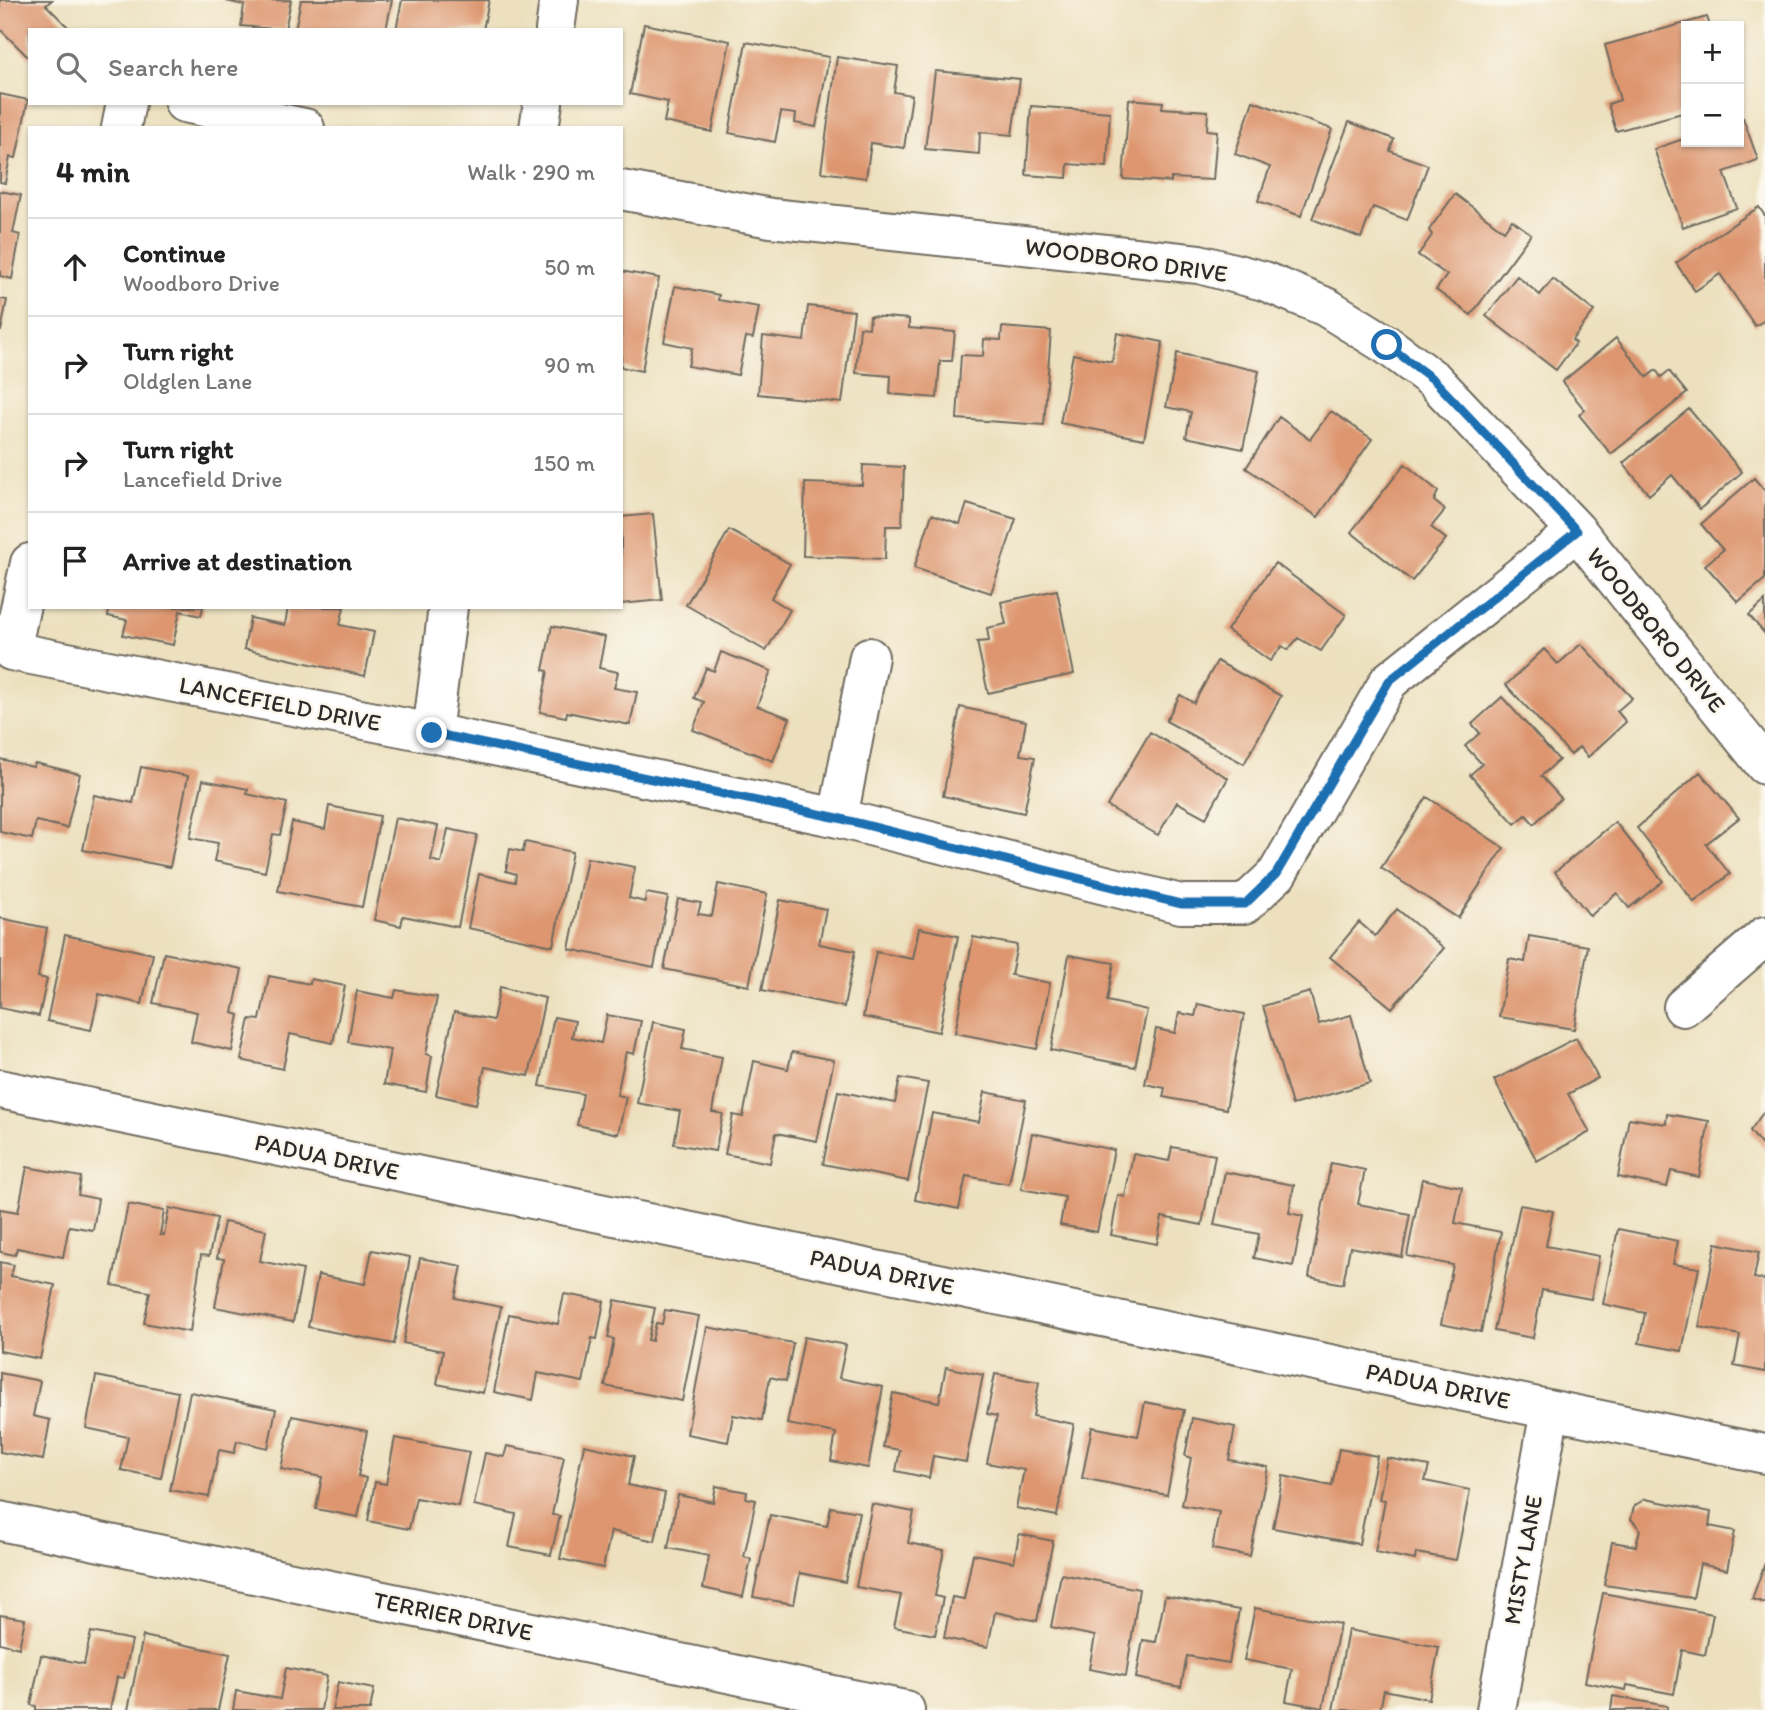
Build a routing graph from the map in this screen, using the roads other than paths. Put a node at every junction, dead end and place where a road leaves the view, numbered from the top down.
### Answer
1 (559, 0) edge
2 (555, 28) edge
3 (126, 105) edge
4 (194, 105) edge
5 (543, 105) edge
6 (121, 126) edge
7 (295, 126) edge
8 (539, 126) edge
9 (623, 190) edge
10 (1577, 531) junction
11 (28, 573) edge
12 (448, 609) edge
13 (869, 657) dead end
14 (432, 733) junction
15 (1765, 765) edge
16 (838, 818) junction
17 (1765, 936) edge
18 (1684, 1007) dead end
19 (0, 1089) edge
20 (1550, 1409) junction
21 (1765, 1454) edge
22 (0, 1521) edge
23 (905, 1710) edge
24 (1496, 1710) edge

1 - 2 street
3 - 6 street
4 - 7 street
5 - 8 street
9 - 10 street, WOODBORO DRIVE
10 - 15 street, WOODBORO DRIVE
10 - 16 street, LANCEFIELD DRIVE
11 - 14 street, LANCEFIELD DRIVE
12 - 14 street
13 - 16 street
14 - 16 street, LANCEFIELD DRIVE
17 - 18 street
19 - 20 street, PADUA DRIVE
20 - 21 street, PADUA DRIVE
20 - 24 street, MISTY LANE
22 - 23 street, TERRIER DRIVE

